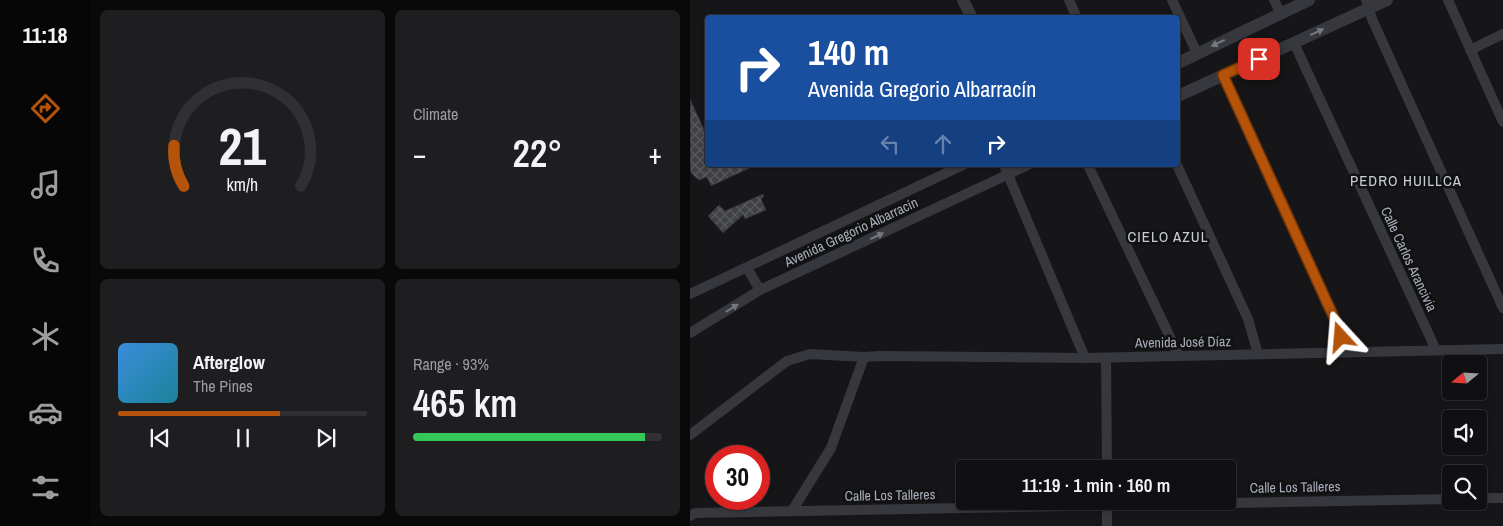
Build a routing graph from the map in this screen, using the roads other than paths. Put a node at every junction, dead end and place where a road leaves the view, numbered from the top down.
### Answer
1 (964, 0) edge
2 (1069, 0) edge
3 (1172, 0) edge
4 (1274, 0) edge
5 (1309, 0) edge
6 (1387, 0) edge
7 (1448, 0) edge
8 (1367, 4) edge
9 (1281, 14) junction
10 (971, 15) edge
11 (1076, 15) edge
12 (1179, 15) edge
13 (1180, 17) edge
14 (1503, 34) edge
15 (1294, 42) junction
16 (1470, 50) junction
17 (1197, 53) junction
18 (1180, 62) edge
19 (1223, 75) junction
20 (1180, 95) edge
21 (1503, 122) edge
22 (958, 167) edge
23 (1019, 167) edge
24 (1089, 167) edge
25 (1178, 167) edge
26 (1006, 170) edge
27 (748, 268) junction
28 (760, 290) junction
29 (690, 294) edge
30 (1503, 308) edge
31 (690, 333) edge
32 (1503, 349) edge
33 (1436, 350) junction
34 (1345, 352) junction
35 (1258, 354) junction
36 (1180, 356) junction
37 (864, 357) junction
38 (1085, 358) junction
39 (1106, 358) junction
40 (690, 435) edge
41 (1107, 460) edge
42 (1442, 498) edge
43 (1487, 498) edge
44 (1503, 498) edge
45 (1236, 501) edge
46 (956, 507) edge
47 (1107, 510) edge
48 (792, 511) junction
49 (690, 516) edge
50 (1107, 526) edge

1 - 10 street
2 - 11 street
3 - 12 street
4 - 9 street
5 - 9 street
6 - 8 street
7 - 16 street
15 -> 8 street
8 - 30 street
9 -> 17 street
13 - 17 street
14 - 16 street
15 - 19 street
15 - 33 street, Calle Carlos Arancivia
16 - 21 street
17 - 18 street
19 - 20 street
19 - 34 street
22 - 27 street, Avenida Gregorio Albarracín
23 - 26 street, Avenida Gregorio Albarracín
24 - 36 street
25 - 35 street
28 -> 26 street, Avenida Gregorio Albarracín
26 - 38 street
27 - 28 street
27 - 29 street, Avenida Gregorio Albarracín
31 -> 28 street, Avenida Gregorio Albarracín
32 - 33 street, Avenida José Díaz
33 - 34 street, Avenida José Díaz
34 - 35 street, Avenida José Díaz
35 - 36 street, Avenida José Díaz
36 - 39 street, Avenida José Díaz
37 - 38 street, Avenida José Díaz
37 - 40 street, Avenida José Díaz
37 - 48 street
38 - 39 street, Avenida José Díaz
39 - 41 street
42 - 45 street, Calle Los Talleres
43 - 44 street
46 - 48 street, Calle Los Talleres
47 - 50 street
48 - 49 street, Calle Los Talleres

